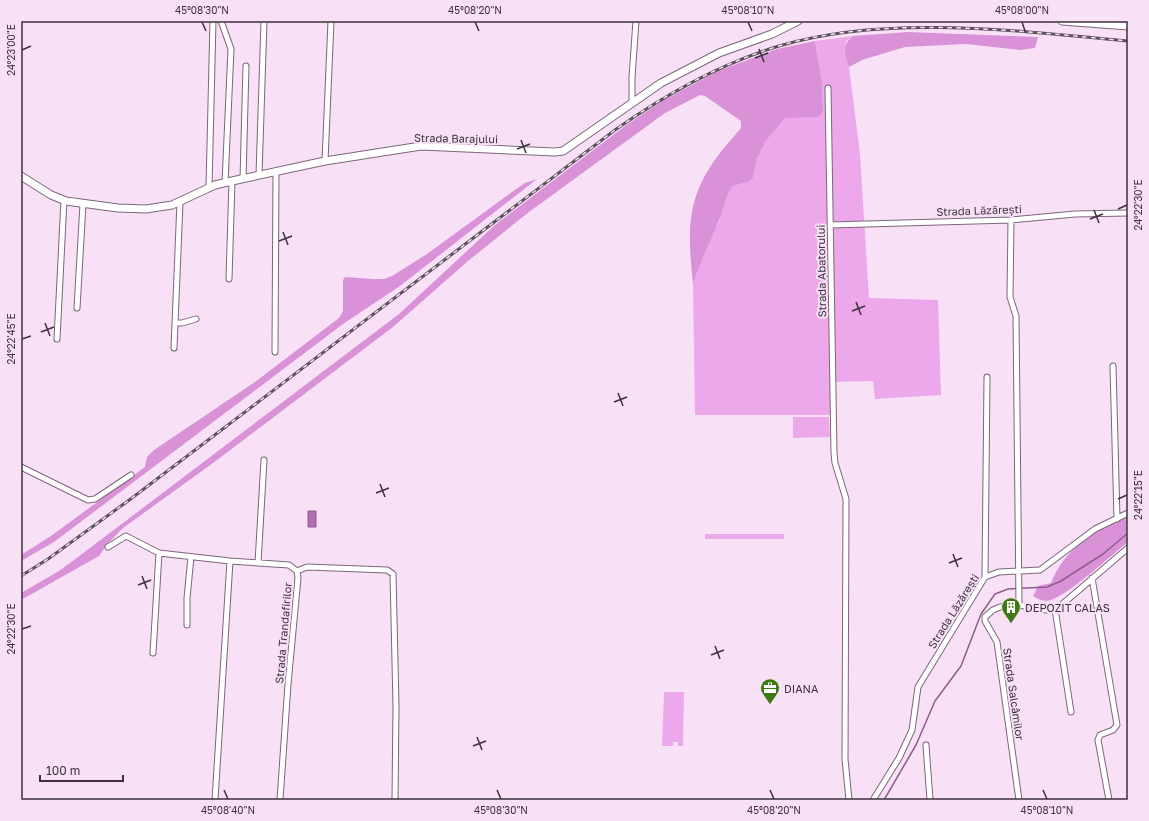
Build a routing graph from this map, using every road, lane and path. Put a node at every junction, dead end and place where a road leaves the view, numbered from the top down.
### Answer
1 (213, 21) edge
2 (221, 21) edge
3 (264, 21) edge
4 (331, 21) edge
5 (636, 21) edge
6 (798, 21) edge
7 (1062, 21) edge
8 (1128, 26) edge
9 (246, 66) dead end
10 (828, 88) dead end
11 (632, 102) junction
12 (325, 161) junction
13 (276, 171) junction
14 (258, 175) junction
15 (21, 176) edge
16 (243, 179) junction
17 (228, 182) junction
18 (210, 187) junction
19 (64, 200) junction
20 (180, 202) junction
21 (83, 204) junction
22 (1128, 213) edge
23 (1011, 220) junction
24 (830, 225) junction
25 (229, 279) dead end
26 (77, 308) dead end
27 (196, 319) dead end
28 (175, 323) junction
29 (56, 339) dead end
30 (174, 348) dead end
31 (275, 352) dead end
32 (1113, 366) dead end
33 (987, 377) dead end
34 (264, 460) dead end
35 (21, 467) edge
36 (131, 475) dead end
37 (1128, 513) edge
38 (1117, 519) junction
39 (108, 547) dead end
40 (1128, 548) edge
41 (159, 552) junction
42 (191, 557) junction
43 (230, 561) junction
44 (258, 563) junction
45 (297, 571) junction
46 (1018, 572) junction
47 (985, 577) junction
48 (1092, 578) junction
49 (1019, 604) junction
50 (1055, 608) junction
51 (187, 624) dead end
52 (153, 654) dead end
53 (1071, 712) dead end
54 (926, 745) dead end
55 (214, 800) edge
56 (280, 800) edge
57 (395, 800) edge
58 (848, 800) edge
59 (873, 800) edge
60 (930, 800) edge
61 (1019, 800) edge
62 (1109, 800) edge

1 - 18 street
2 - 17 street
3 - 14 street
4 - 12 street
5 - 11 street
6 - 11 street, Strada Barajului
7 - 8 street
9 - 16 street
10 - 24 street, Strada Abatorului
11 - 12 street, Strada Barajului
12 - 13 street, Strada Barajului
13 - 14 street, Strada Barajului
13 - 31 street
14 - 16 street, Strada Barajului
15 - 19 street, Strada Barajului
16 - 17 street, Strada Barajului
17 - 18 street, Strada Barajului
17 - 25 street
18 - 20 street, Strada Barajului
19 - 21 street, Strada Barajului
19 - 29 street
20 - 21 street, Strada Barajului
20 - 28 street
21 - 26 street
22 - 23 street, Strada Lăzărești
23 - 24 street, Strada Lăzărești
23 - 46 street
24 - 58 street, Strada Abatorului
27 - 28 street
28 - 30 street
32 - 38 street
33 - 47 street
34 - 44 street
35 - 36 street
37 - 38 street, Strada Lăzărești
38 - 46 street, Strada Lăzărești
39 - 41 street, Strada Trandafirilor
40 - 48 street
41 - 42 street, Strada Trandafirilor
41 - 52 street
42 - 43 street, Strada Trandafirilor
42 - 51 street
43 - 44 street, Strada Trandafirilor
43 - 55 street
44 - 45 street, Strada Trandafirilor
45 - 56 street, Strada Trandafirilor
45 - 57 street
46 - 47 street, Strada Lăzărești
46 - 49 street
47 - 59 street, Strada Lăzărești
48 - 50 street
48 - 62 street
49 - 50 street
49 - 61 street, Strada Salcâmilor
50 - 53 street
54 - 60 street

